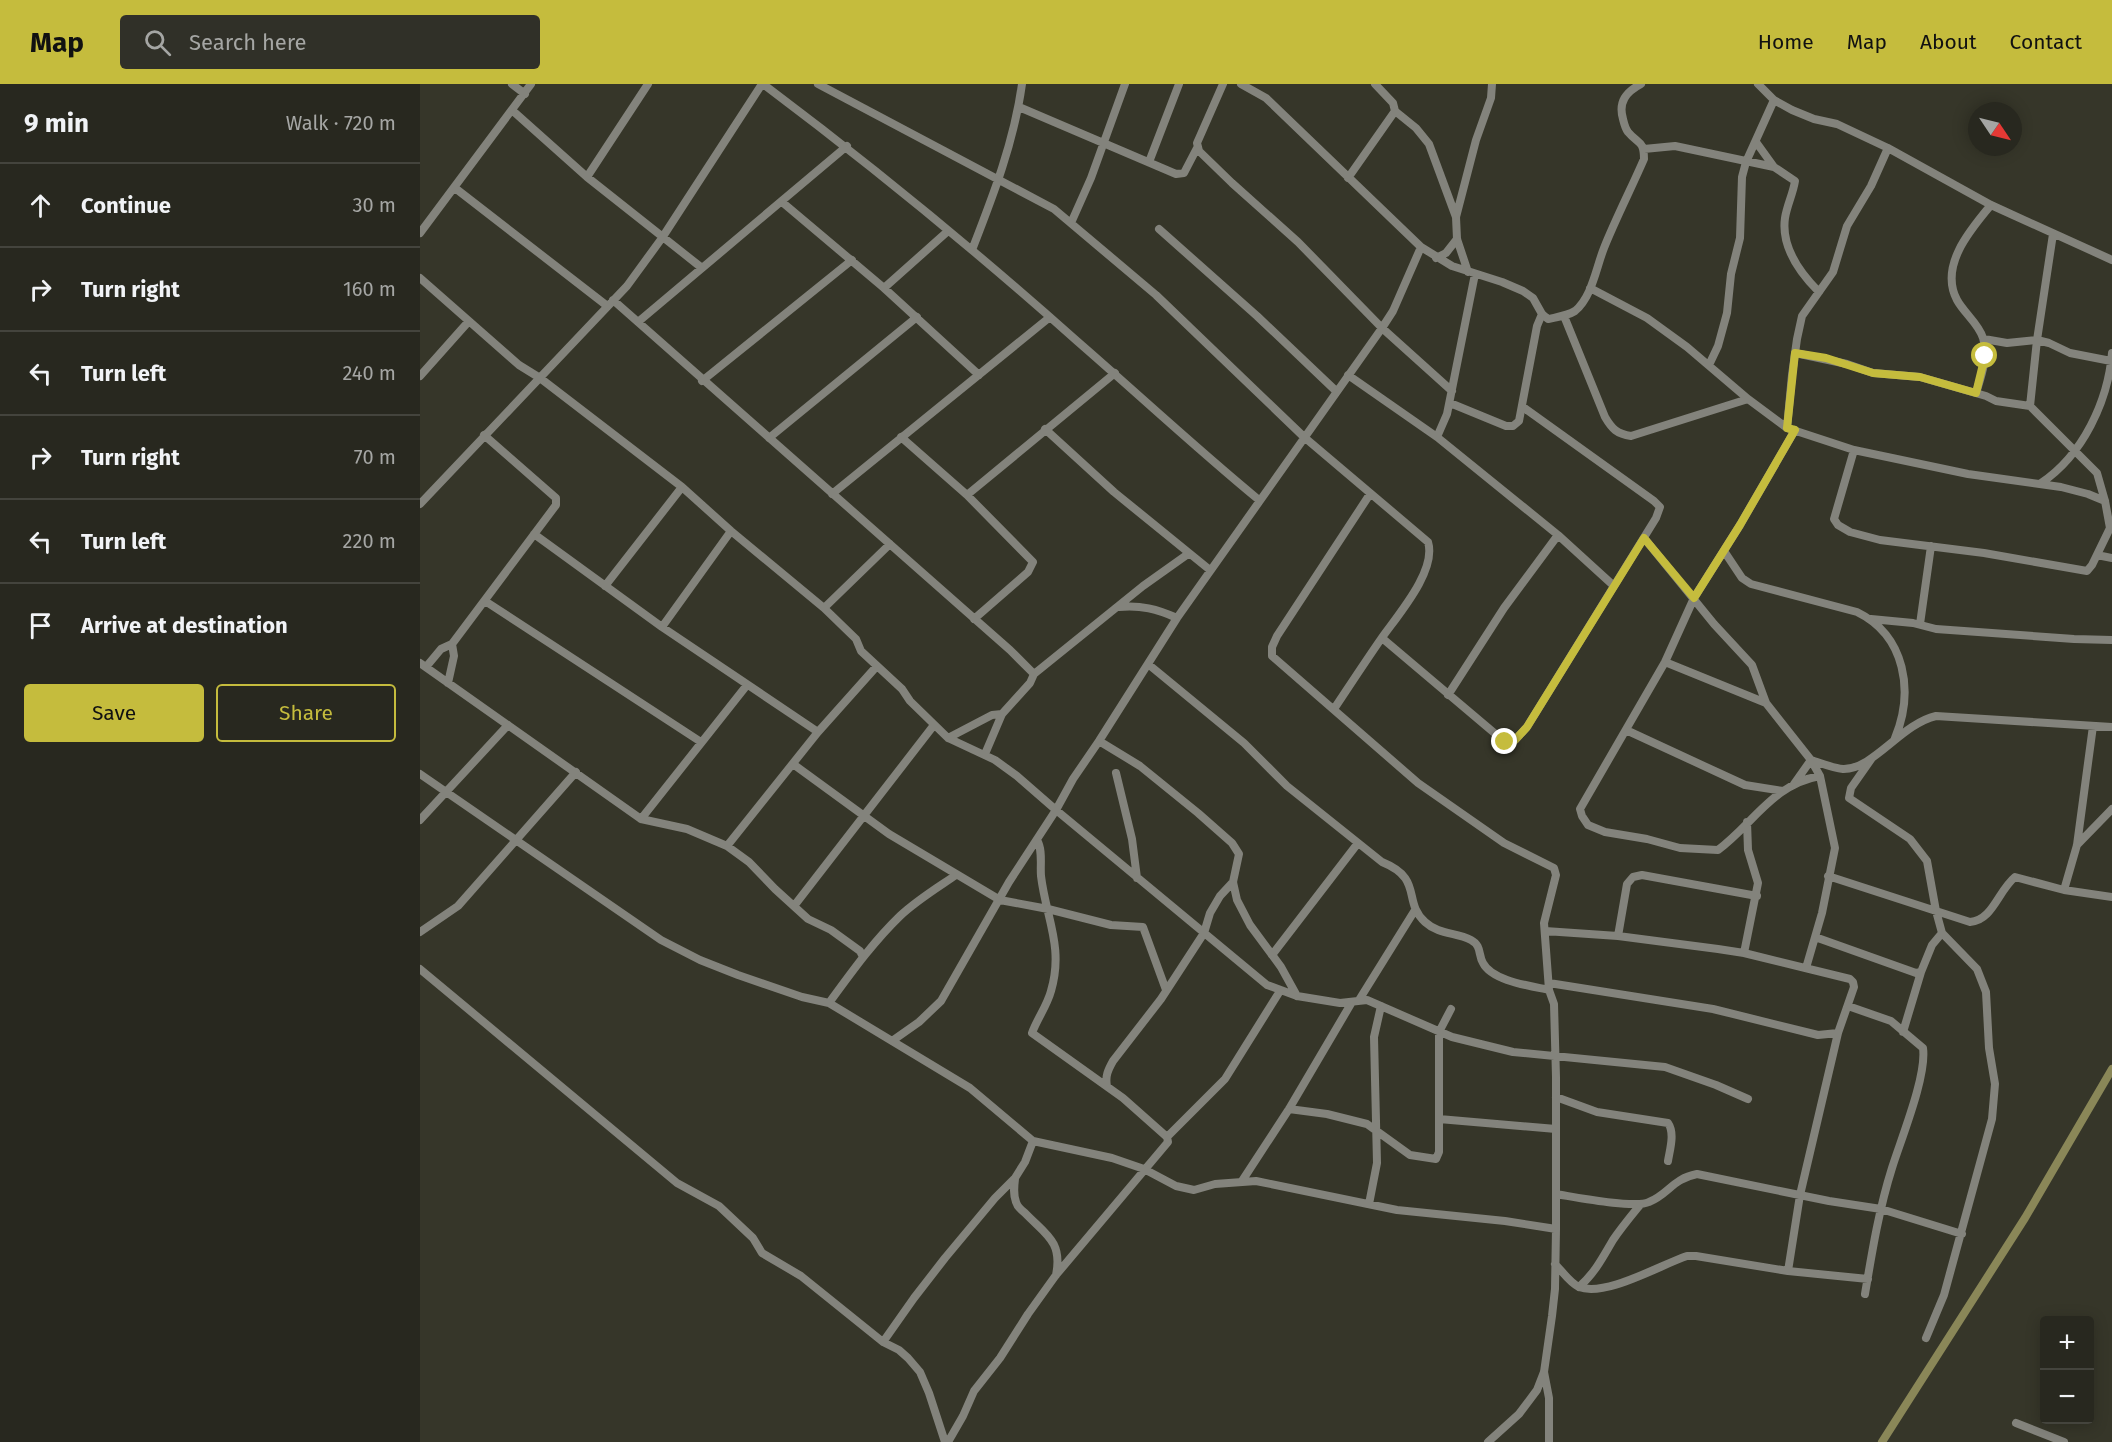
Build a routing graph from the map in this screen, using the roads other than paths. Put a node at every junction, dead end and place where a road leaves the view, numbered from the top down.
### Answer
1 (512, 84) edge
2 (531, 84) edge
3 (648, 84) edge
4 (763, 84) edge
5 (818, 84) edge
6 (1022, 84) edge
7 (1125, 84) edge
8 (1179, 84) edge
9 (1223, 84) edge
10 (1241, 84) edge
11 (1375, 84) edge
12 (1492, 84) edge
13 (1641, 84) edge
14 (1758, 84) edge
15 (525, 94) junction
16 (1774, 100) junction
17 (1019, 107) junction
18 (513, 111) junction
19 (1395, 111) junction
20 (1104, 142) junction
21 (1756, 142) junction
22 (847, 146) junction
23 (1197, 147) junction
24 (1888, 148) junction
25 (1644, 149) junction
26 (1149, 162) junction
27 (1746, 162) junction
28 (1774, 168) junction
29 (587, 177) junction
30 (1348, 178) junction
31 (999, 179) junction
32 (455, 188) junction
33 (782, 202) junction
34 (1991, 206) junction
35 (1456, 217) junction
36 (1071, 223) junction
37 (1159, 229) dead end
38 (948, 231) junction
39 (420, 233) edge
40 (2053, 234) junction
41 (662, 238) junction
42 (1457, 239) junction
43 (1421, 247) junction
44 (972, 250) junction
45 (1436, 258) junction
46 (2112, 260) edge
47 (852, 261) junction
48 (702, 268) junction
49 (1471, 273) junction
50 (420, 278) edge
51 (884, 288) junction
52 (1590, 288) junction
53 (1819, 292) junction
54 (610, 303) junction
55 (1545, 316) junction
56 (1564, 316) junction
57 (1050, 317) junction
58 (916, 318) junction
59 (469, 321) junction
60 (638, 322) junction
61 (1382, 328) junction
62 (1984, 339) junction
63 (2037, 340) junction
64 (2112, 352) edge
65 (1795, 353) junction
66 (2111, 361) edge
67 (1709, 365) junction
68 (1115, 373) junction
69 (979, 375) junction
70 (1348, 375) junction
71 (420, 376) edge
72 (540, 378) junction
73 (702, 381) junction
74 (1336, 391) junction
75 (1452, 391) junction
76 (1976, 393) junction
77 (1748, 399) junction
78 (1450, 402) junction
79 (2030, 406) junction
80 (1523, 407) junction
81 (1045, 429) junction
82 (1791, 429) junction
83 (484, 435) junction
84 (1304, 436) junction
85 (901, 437) junction
86 (1437, 437) junction
87 (769, 438) junction
88 (1854, 450) junction
89 (2073, 451) junction
90 (2042, 483) junction
91 (682, 487) junction
92 (832, 494) junction
93 (1370, 494) junction
94 (967, 495) junction
95 (1259, 500) junction
96 (420, 504) edge
97 (2108, 506) edge
98 (731, 531) junction
99 (534, 534) junction
100 (1558, 534) junction
101 (1644, 538) junction
102 (890, 544) junction
103 (1930, 546) junction
104 (1724, 551) junction
105 (1188, 554) junction
106 (2097, 555) junction
107 (2112, 558) edge
108 (1210, 570) junction
109 (605, 586) junction
110 (1614, 586) junction
111 (1694, 598) junction
112 (484, 601) junction
113 (1119, 607) junction
114 (824, 608) junction
115 (1177, 618) junction
116 (974, 619) junction
117 (1871, 619) junction
118 (1920, 624) junction
119 (662, 627) junction
120 (1382, 638) junction
121 (2112, 640) edge
122 (452, 644) junction
123 (1665, 662) junction
124 (1148, 664) junction
125 (423, 665) edge
126 (876, 667) junction
127 (1034, 674) junction
128 (448, 682) junction
129 (747, 685) junction
130 (1448, 695) junction
131 (1766, 703) junction
132 (1334, 708) junction
133 (1002, 714) junction
134 (934, 724) junction
135 (508, 725) junction
136 (2093, 726) junction
137 (2112, 727) edge
138 (1626, 730) junction
139 (818, 732) junction
140 (948, 738) junction
141 (1895, 738) junction
142 (1099, 741) junction
143 (701, 742) junction
144 (985, 754) junction
145 (1872, 758) junction
146 (1811, 760) junction
147 (793, 764) junction
148 (576, 772) junction
149 (1116, 773) dead end
150 (420, 774) edge
151 (1820, 776) junction
152 (1794, 785) junction
153 (1782, 791) junction
154 (446, 792) junction
155 (2112, 809) edge
156 (1056, 810) junction
157 (864, 815) junction
158 (641, 819) junction
159 (420, 820) edge
160 (1747, 822) junction
161 (1037, 840) junction
162 (516, 841) junction
163 (1358, 843) junction
164 (2077, 845) junction
165 (727, 846) junction
166 (956, 874) junction
167 (1828, 876) junction
168 (1137, 878) junction
169 (1233, 882) junction
170 (2064, 890) junction
171 (1757, 896) junction
172 (2112, 897) edge
173 (1000, 900) junction
174 (794, 906) junction
175 (1048, 909) junction
176 (1415, 910) junction
177 (1936, 911) junction
178 (420, 932) edge
179 (1545, 932) junction
180 (1204, 933) junction
181 (1942, 933) junction
182 (1618, 936) junction
183 (1815, 937) junction
184 (1744, 953) junction
185 (1272, 955) junction
186 (863, 957) junction
187 (1806, 968) junction
188 (420, 969) edge
189 (1921, 972) junction
190 (1549, 987) junction
191 (1166, 990) junction
192 (1280, 991) junction
193 (1297, 996) junction
194 (1356, 1001) junction
195 (829, 1003) junction
196 (1381, 1006) junction
197 (1848, 1006) junction
198 (1451, 1009) dead end
199 (1440, 1032) junction
200 (1904, 1032) junction
201 (1838, 1033) junction
202 (892, 1041) junction
203 (1554, 1057) junction
204 (1113, 1061) junction
205 (1090, 1074) junction
206 (1107, 1086) junction
207 (1556, 1096) junction
208 (1748, 1099) dead end
209 (1289, 1109) junction
210 (1439, 1119) junction
211 (1556, 1129) junction
212 (1377, 1131) junction
213 (1167, 1137) junction
214 (1033, 1142) junction
215 (1668, 1161) dead end
216 (1144, 1169) junction
217 (1015, 1178) junction
218 (1242, 1181) junction
219 (1556, 1194) junction
220 (1800, 1195) junction
221 (1369, 1204) junction
222 (1640, 1205) junction
223 (1881, 1209) junction
224 (1556, 1229) junction
225 (1962, 1234) junction
226 (1555, 1264) junction
227 (1788, 1271) junction
228 (1056, 1275) junction
229 (1868, 1279) junction
230 (1579, 1287) junction
231 (1865, 1294) dead end
232 (1926, 1338) dead end
233 (883, 1342) junction
234 (1544, 1372) junction
235 (2016, 1423) dead end
236 (946, 1442) edge
237 (1488, 1442) edge
238 (1550, 1442) edge
239 (2064, 1442) edge

1 - 15 street
2 - 15 street
3 - 29 street
4 - 22 street
4 - 41 street
5 - 31 street
6 - 17 street
7 - 20 street
8 - 26 street
9 - 23 street
10 - 30 street
11 - 19 street
12 - 35 street
13 - 25 street
14 - 16 street
15 - 18 street
16 - 21 street
16 - 24 street
17 - 20 street
17 - 31 street
18 - 29 street
18 - 32 street
19 - 30 street
19 - 35 street
20 - 26 street
20 - 36 street
21 - 27 street
21 - 28 street
22 - 33 street
22 - 38 street
23 - 26 street
23 - 61 street
24 - 34 street
24 - 53 street
25 - 27 street
25 - 52 street
27 - 28 street
27 - 67 street
28 - 53 street
29 - 41 street
30 - 43 street
31 - 36 street
31 - 44 street
32 - 39 street
32 - 54 street
33 - 47 street
33 - 48 street
34 - 40 street
34 - 62 street
35 - 42 street
36 - 84 street
37 - 74 street
38 - 44 street
38 - 51 street
40 - 46 street
40 - 63 street
41 - 48 street
41 - 54 street
42 - 45 street
42 - 49 street
43 - 45 street
43 - 61 street
44 - 57 street
45 - 49 street
47 - 51 street
47 - 73 street
48 - 60 street
49 - 55 street
49 - 75 street
50 - 59 street
51 - 58 street
52 - 56 street
52 - 67 street
53 - 65 street
54 - 60 street
54 - 72 street
55 - 56 street
55 - 80 street
56 - 77 street
57 - 68 street
57 - 69 street
58 - 69 street
58 - 87 street
59 - 71 street
59 - 72 street
60 - 73 street
61 - 70 street
61 - 75 street
62 - 63 street
62 - 76 street
63 - 66 street
63 - 79 street
64 - 66 street
65 - 76 street
65 - 82 street
66 - 89 street
67 - 77 street
68 - 81 street
68 - 95 street
69 - 85 street
70 - 74 street
70 - 86 street
72 - 83 street
72 - 91 street
73 - 87 street
74 - 84 street
75 - 78 street
76 - 79 street
77 - 82 street
78 - 80 street
78 - 86 street
79 - 89 street
80 - 101 street
81 - 94 street
81 - 105 street
82 - 88 street
82 - 104 street
83 - 96 street
83 - 99 street
84 - 93 street
84 - 95 street
85 - 92 street
85 - 94 street
86 - 100 street
87 - 92 street
88 - 90 street
88 - 103 street
89 - 90 street
89 - 97 street
90 - 97 street
91 - 98 street
91 - 109 street
92 - 102 street
93 - 120 street
93 - 132 street
94 - 116 street
95 - 108 street
97 - 106 street
98 - 114 street
98 - 119 street
99 - 109 street
99 - 112 street
100 - 110 street
100 - 130 street
101 - 110 street
101 - 111 street
102 - 114 street
102 - 116 street
103 - 106 street
103 - 118 street
104 - 111 street
104 - 117 street
105 - 108 street
105 - 113 street
106 - 107 street
108 - 115 street
109 - 119 street
110 - 130 street
111 - 123 street
111 - 131 street
112 - 122 street
112 - 143 street
113 - 115 street
113 - 127 street
114 - 126 street
115 - 124 street
116 - 127 street
117 - 118 street
117 - 141 street
118 - 121 street
119 - 129 street
120 - 130 street
120 - 132 street
122 - 125 street
122 - 128 street
123 - 131 street
123 - 138 street
124 - 142 street
124 - 163 street
125 - 128 street
126 - 134 street
126 - 139 street
127 - 133 street
128 - 135 street
129 - 139 street
129 - 143 street
131 - 146 street
132 - 179 street
133 - 140 street
133 - 144 street
134 - 140 street
134 - 157 street
135 - 148 street
135 - 154 street
136 - 137 street
136 - 141 street
136 - 164 street
138 - 153 street
138 - 160 street
139 - 147 street
140 - 144 street
141 - 145 street
142 - 156 street
142 - 169 street
143 - 158 street
144 - 156 street
145 - 146 street
145 - 177 street
146 - 151 street
146 - 152 street
147 - 157 street
147 - 165 street
148 - 158 street
148 - 162 street
149 - 168 street
150 - 154 street
151 - 152 street
151 - 167 street
152 - 153 street
153 - 160 street
154 - 159 street
154 - 162 street
155 - 164 street
156 - 161 street
156 - 168 street
157 - 166 street
157 - 174 street
158 - 165 street
160 - 171 street
161 - 173 street
161 - 175 street
162 - 178 street
162 - 195 street
163 - 176 street
163 - 185 street
164 - 170 street
165 - 174 street
166 - 173 street
166 - 186 street
167 - 177 street
167 - 183 street
168 - 180 street
169 - 180 street
169 - 185 street
170 - 172 street
170 - 177 street
171 - 182 street
171 - 184 street
173 - 175 street
173 - 202 street
174 - 186 street
175 - 191 street
175 - 205 street
176 - 190 street
176 - 194 street
177 - 181 street
179 - 182 street
179 - 190 street
180 - 191 street
180 - 192 street
181 - 189 street
181 - 225 street
182 - 184 street
183 - 187 street
183 - 189 street
184 - 187 street
185 - 193 street
186 - 195 street
187 - 197 street
188 - 233 street
189 - 200 street
190 - 201 street
190 - 203 street
191 - 204 street
192 - 193 street
192 - 213 street
193 - 194 street
194 - 196 street
194 - 209 street
195 - 202 street
196 - 199 street
196 - 212 street
197 - 200 street
197 - 201 street
198 - 199 street
199 - 203 street
199 - 210 street
200 - 223 street
201 - 220 street
202 - 214 street
203 - 207 street
203 - 208 street
204 - 205 street
204 - 206 street
205 - 206 street
206 - 213 street
207 - 211 street
207 - 215 street
209 - 212 street
209 - 218 street
210 - 211 street
210 - 212 street
211 - 219 street
212 - 221 street
213 - 216 street
214 - 216 street
214 - 217 street
216 - 218 street
216 - 228 street
217 - 228 street
217 - 233 street
218 - 221 street
219 - 222 street
219 - 224 street
220 - 222 street
220 - 223 street
220 - 227 street
221 - 224 street
222 - 230 street
223 - 225 street
223 - 229 street
224 - 226 street
225 - 232 street
226 - 230 street
226 - 234 street
227 - 229 street
227 - 230 street
228 - 236 street
229 - 231 street
233 - 236 street
234 - 237 street
234 - 238 street
235 - 239 street

